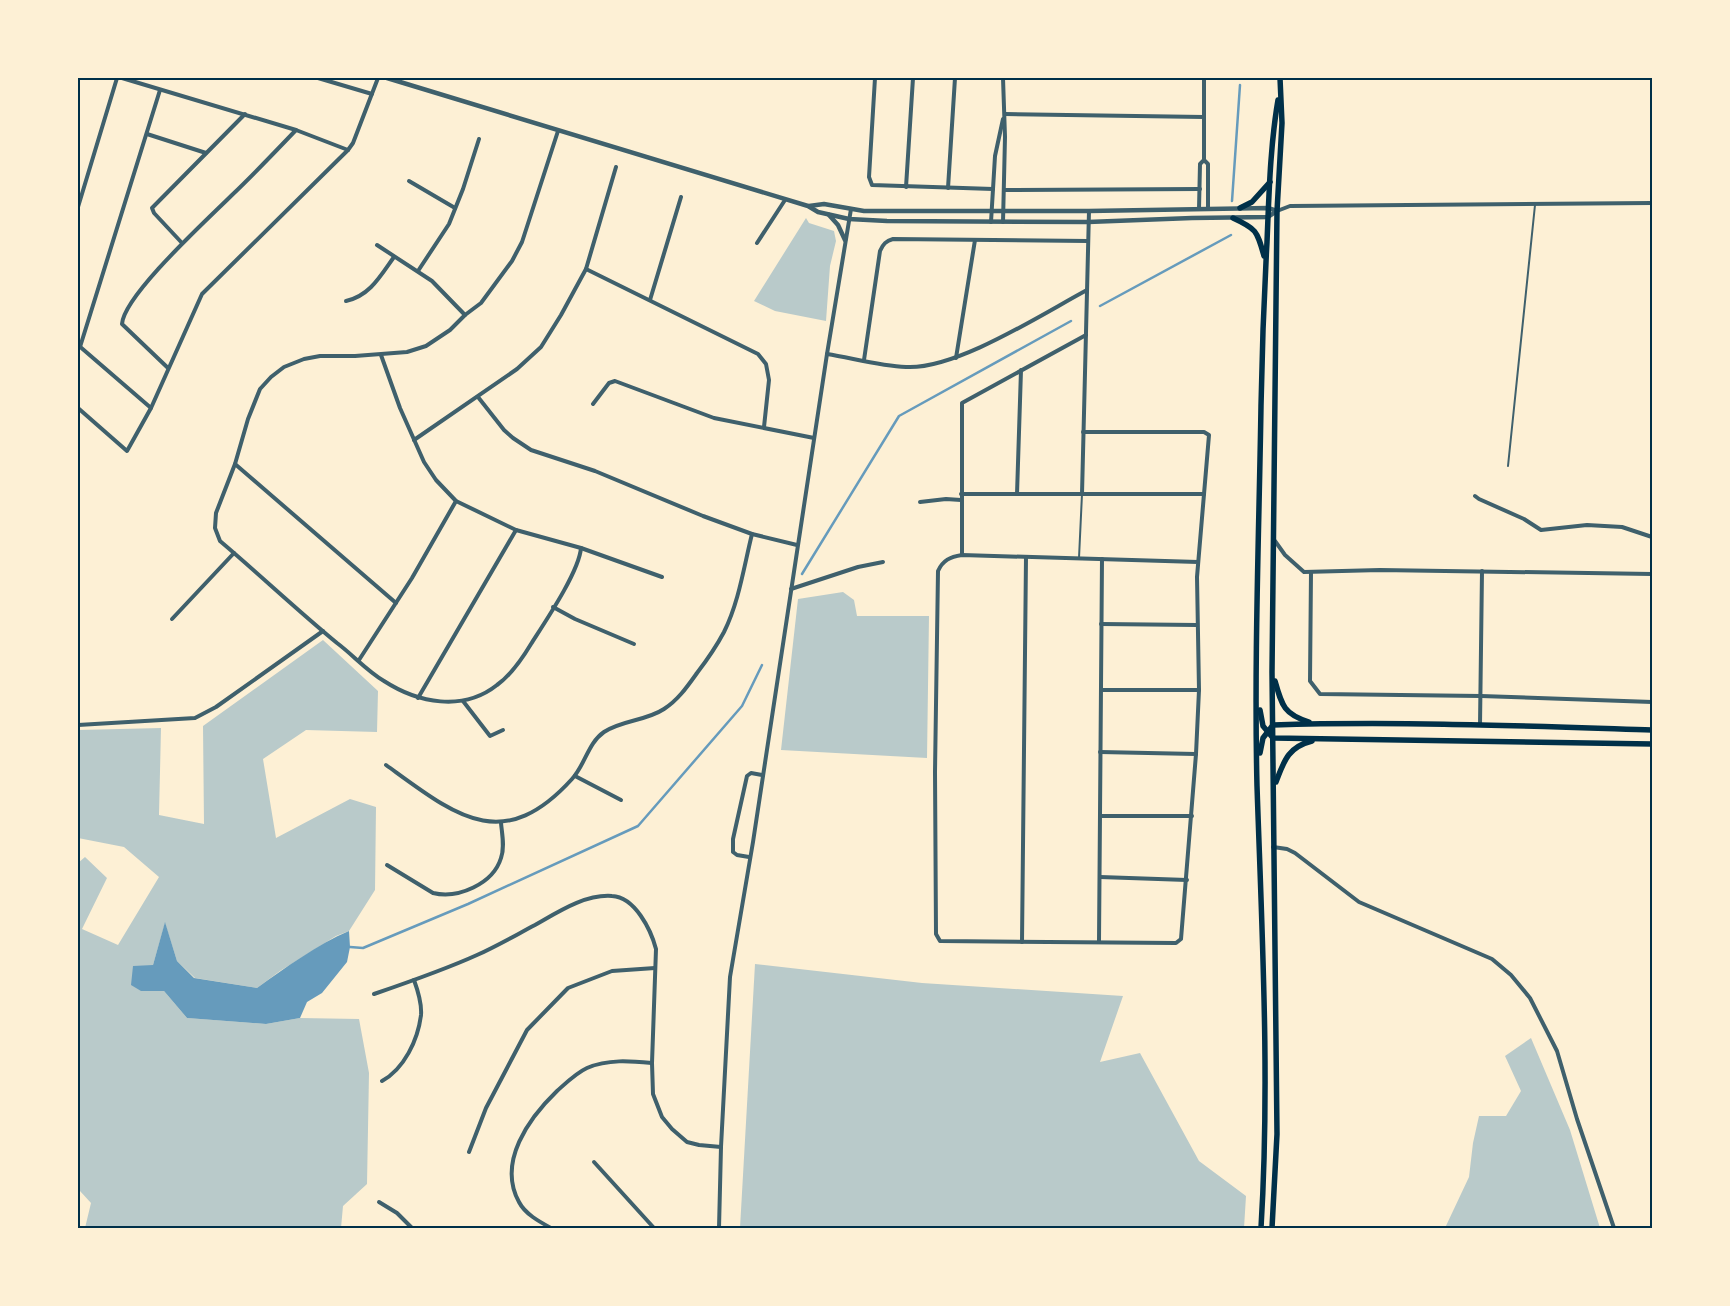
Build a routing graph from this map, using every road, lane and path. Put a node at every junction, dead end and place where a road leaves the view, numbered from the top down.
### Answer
1 (117, 78) edge
2 (122, 78) edge
3 (318, 78) edge
4 (378, 78) edge
5 (387, 78) edge
6 (876, 78) edge
7 (913, 78) edge
8 (955, 78) edge
9 (1003, 78) edge
10 (1204, 78) edge
11 (1280, 78) edge
12 (160, 90) junction
13 (1280, 91) junction
14 (372, 94) junction
15 (245, 114) junction
16 (1004, 114) junction
17 (1204, 117) junction
18 (296, 130) junction
19 (558, 131) junction
20 (147, 134) junction
21 (479, 139) dead end
22 (348, 150) junction
23 (206, 153) junction
24 (1204, 160) junction
25 (616, 167) dead end
26 (409, 181) dead end
27 (1270, 182) junction
28 (906, 187) junction
29 (948, 188) junction
30 (992, 189) junction
31 (1200, 189) junction
32 (1004, 190) junction
33 (681, 197) dead end
34 (785, 200) junction
35 (1652, 203) edge
36 (1535, 204) junction
37 (808, 206) junction
38 (78, 207) edge
39 (455, 208) junction
40 (1240, 208) junction
41 (1268, 208) junction
42 (852, 209) junction
43 (1208, 209) junction
44 (1199, 210) junction
45 (992, 211) junction
46 (1004, 211) junction
47 (1089, 211) junction
48 (1277, 211) junction
49 (828, 214) junction
50 (1268, 217) junction
51 (1233, 218) junction
52 (850, 219) junction
53 (991, 222) junction
54 (1003, 222) junction
55 (1088, 222) junction
56 (845, 240) junction
57 (975, 240) junction
58 (1088, 241) junction
59 (182, 243) junction
60 (756, 243) dead end
61 (376, 246) dead end
62 (394, 257) junction
63 (1266, 260) junction
64 (586, 269) junction
65 (418, 272) junction
66 (1087, 290) junction
67 (346, 300) dead end
68 (650, 300) junction
69 (465, 315) junction
70 (1086, 335) junction
71 (79, 346) edge
72 (827, 354) junction
73 (380, 355) junction
74 (956, 358) junction
75 (864, 360) junction
76 (168, 368) junction
77 (1021, 370) junction
78 (478, 397) junction
79 (593, 404) dead end
80 (78, 408) edge
81 (151, 408) junction
82 (764, 427) junction
83 (1084, 432) junction
84 (814, 438) junction
85 (414, 440) junction
86 (235, 464) junction
87 (1508, 466) dead end
88 (961, 494) junction
89 (1017, 494) junction
90 (1082, 494) junction
91 (1204, 494) junction
92 (1475, 496) dead end
93 (961, 500) junction
94 (456, 501) junction
95 (920, 502) dead end
96 (1273, 522) junction
97 (516, 530) junction
98 (752, 534) junction
99 (1652, 537) edge
100 (797, 545) junction
101 (581, 548) junction
102 (234, 553) junction
103 (962, 555) junction
104 (1026, 557) junction
105 (1079, 558) junction
106 (1102, 559) junction
107 (883, 562) dead end
108 (1198, 562) junction
109 (1311, 572) junction
110 (1482, 572) junction
111 (1652, 574) edge
112 (662, 577) dead end
113 (791, 589) junction
114 (396, 604) junction
115 (553, 607) junction
116 (172, 619) dead end
117 (1101, 624) junction
118 (1197, 626) junction
119 (323, 631) junction
120 (634, 644) dead end
121 (359, 660) junction
122 (1272, 672) junction
123 (1257, 681) junction
124 (1101, 690) junction
125 (1199, 690) junction
126 (1481, 696) junction
127 (418, 698) junction
128 (463, 701) junction
129 (1652, 702) edge
130 (1314, 724) junction
131 (78, 725) edge
132 (1273, 725) junction
133 (1480, 725) junction
134 (503, 730) dead end
135 (1652, 730) edge
136 (1267, 732) junction
137 (1273, 738) junction
138 (1318, 739) junction
139 (1652, 744) edge
140 (1100, 752) junction
141 (1196, 754) junction
142 (386, 765) dead end
143 (762, 775) junction
144 (575, 776) junction
145 (1257, 785) junction
146 (1274, 787) junction
147 (621, 800) dead end
148 (1100, 816) junction
149 (1192, 816) junction
150 (501, 823) junction
151 (1273, 847) junction
152 (749, 857) junction
153 (386, 865) dead end
154 (1100, 877) junction
155 (1187, 880) junction
156 (1022, 942) junction
157 (1099, 942) junction
158 (655, 968) junction
159 (414, 980) junction
160 (374, 994) dead end
161 (652, 1063) junction
162 (382, 1081) dead end
163 (722, 1147) junction
164 (469, 1152) dead end
165 (594, 1162) dead end
166 (379, 1202) dead end
167 (412, 1228) edge
168 (551, 1228) edge
169 (654, 1228) edge
170 (719, 1228) edge
171 (1261, 1228) edge
172 (1272, 1228) edge
173 (1614, 1228) edge

1 - 38 street
2 - 12 street
3 - 14 street
4 - 14 street
5 - 19 street
6 - 28 street
7 - 28 street
8 - 29 street
9 - 16 street
10 - 17 street
11 - 13 main road
12 - 15 street
12 - 20 street
13 - 27 main road
13 - 48 main road
14 - 22 street
15 - 18 street
15 - 23 street
16 - 17 street
16 - 30 street
16 - 32 street
17 - 24 street
18 - 22 street
18 - 59 street
19 - 34 street
19 - 69 street
20 - 23 street
20 - 71 street
21 - 39 street
22 - 76 street
23 - 59 street
24 - 31 street
24 - 43 street
25 - 64 street
26 - 39 street
27 - 40 main road
27 - 41 main road
28 - 29 street
29 - 30 street
30 - 45 street
31 - 32 street
31 - 44 street
32 - 46 street
33 - 68 street
34 - 37 street
34 - 60 street
35 - 36 street
36 - 48 street
36 - 87 lane
37 - 42 street
37 - 49 street
39 - 65 street
40 - 41 street
40 - 43 street
41 - 48 street
41 - 50 main road
42 - 45 street
42 - 52 street
43 - 44 street
44 - 47 street
45 - 46 street
45 - 53 street
46 - 47 street
46 - 54 street
47 - 55 street
48 - 50 street
48 - 96 main road
49 - 52 street
49 - 56 street
50 - 51 street
50 - 63 main road
51 - 55 street
51 - 63 main road
52 - 53 street
52 - 56 street
53 - 54 street
54 - 55 street
55 - 58 street
56 - 72 street
57 - 58 street
57 - 74 street
57 - 75 street
58 - 66 street
59 - 76 street
61 - 62 street
62 - 65 street
62 - 67 street
63 - 123 main road
64 - 68 street
64 - 78 street
65 - 69 street
66 - 70 street
66 - 74 street
68 - 82 street
69 - 73 street
70 - 77 street
70 - 83 street
71 - 81 street
72 - 75 street
72 - 84 street
73 - 85 street
73 - 86 street
74 - 75 street
76 - 81 street
77 - 88 street
77 - 89 street
78 - 85 street
78 - 98 street
79 - 82 street
80 - 81 street
82 - 84 street
83 - 90 street
83 - 91 street
84 - 100 street
85 - 94 street
86 - 102 street
86 - 114 street
88 - 89 street
88 - 93 street
89 - 90 street
90 - 91 street
90 - 105 lane
91 - 108 street
92 - 99 street
93 - 95 street
93 - 103 street
94 - 97 street
94 - 114 street
96 - 109 street
96 - 122 main road
97 - 101 street
97 - 127 street
98 - 100 street
98 - 144 street
100 - 113 street
101 - 112 street
101 - 115 street
102 - 116 street
102 - 119 street
103 - 104 street
103 - 156 street
104 - 105 street
104 - 156 street
105 - 106 street
106 - 108 street
106 - 117 street
107 - 113 street
108 - 118 street
109 - 110 street
109 - 126 street
110 - 111 street
110 - 126 street
113 - 143 street
114 - 121 street
115 - 120 street
115 - 128 street
117 - 118 street
117 - 124 street
118 - 125 street
119 - 121 street
119 - 131 street
121 - 127 street
122 - 130 main road
122 - 132 main road
123 - 136 main road
123 - 145 main road
124 - 125 street
124 - 140 street
125 - 141 street
126 - 129 street
126 - 133 street
127 - 128 street
128 - 134 street
130 - 132 main road
130 - 133 main road
132 - 136 main road
132 - 137 main road
133 - 135 main road
136 - 137 main road
136 - 145 main road
137 - 138 main road
137 - 146 main road
138 - 139 main road
138 - 146 main road
140 - 141 street
140 - 148 street
141 - 149 street
142 - 150 street
143 - 152 street
143 - 152 street
144 - 147 street
144 - 150 street
145 - 171 main road
146 - 151 main road
148 - 149 street
148 - 154 street
149 - 155 street
150 - 153 street
151 - 172 main road
151 - 173 street
152 - 163 street
154 - 155 street
154 - 157 street
155 - 157 street
156 - 157 street
158 - 159 street
158 - 161 street
158 - 164 street
159 - 160 street
159 - 162 street
161 - 163 street
161 - 168 street
163 - 170 street
165 - 169 street
166 - 167 street

